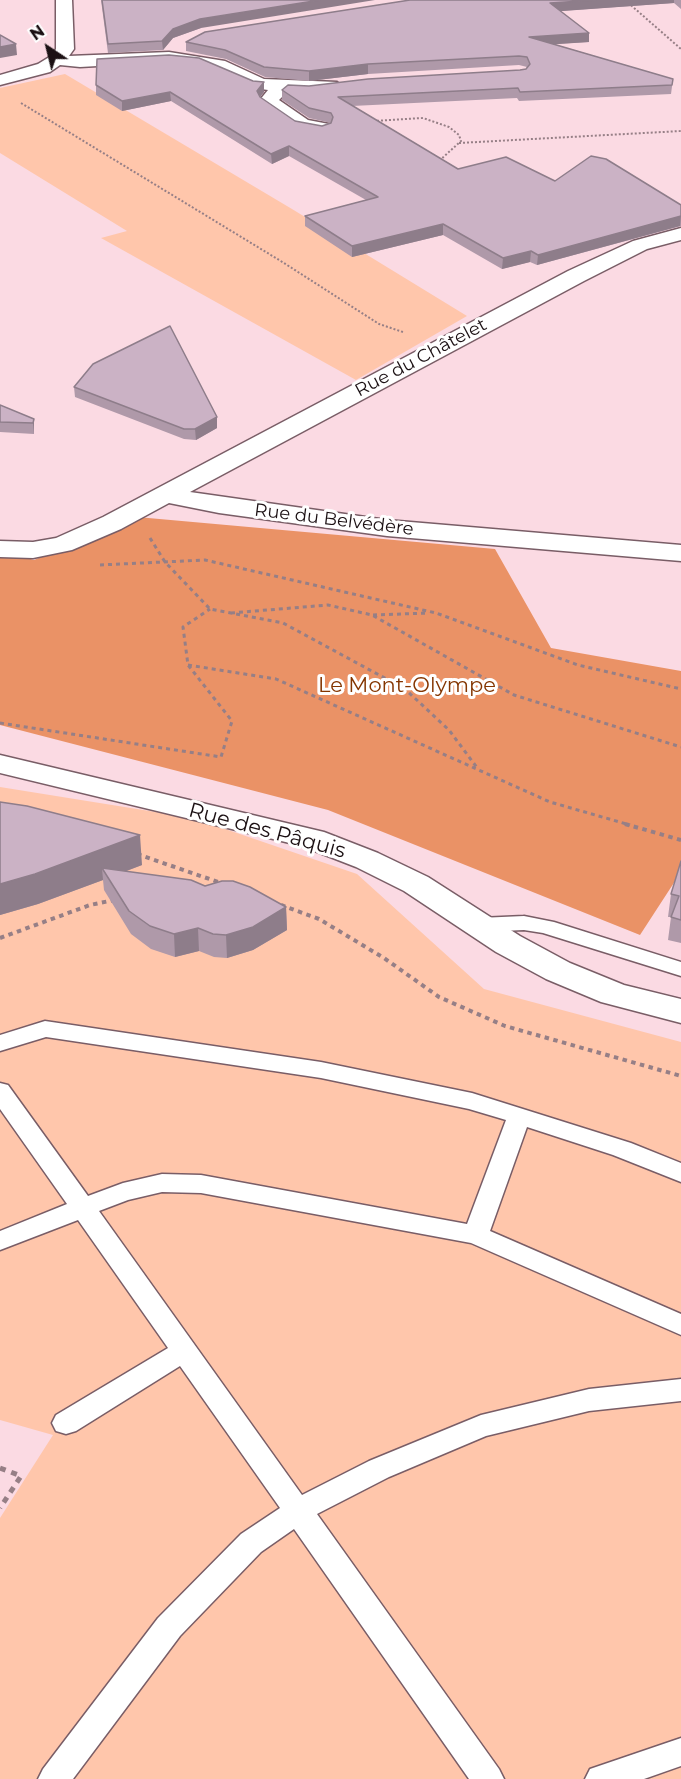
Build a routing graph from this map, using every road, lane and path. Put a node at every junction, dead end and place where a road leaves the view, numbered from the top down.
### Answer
1 (64, 0) edge
2 (625, 0) edge
3 (681, 49) edge
4 (57, 60) junction
5 (0, 80) edge
6 (344, 84) edge
7 (281, 87) junction
8 (20, 103) dead end
9 (322, 128) joint
10 (681, 131) edge
11 (459, 143) junction
12 (438, 162) edge
13 (681, 234) edge
14 (443, 346) junction
15 (165, 495) junction
16 (681, 543) edge
17 (0, 549) edge
18 (633, 549) junction
19 (681, 553) edge
20 (165, 562) junction
21 (98, 565) dead end
22 (210, 609) junction
23 (231, 613) junction
24 (436, 613) junction
25 (372, 615) junction
26 (188, 665) junction
27 (681, 689) edge
28 (0, 723) edge
29 (681, 747) edge
30 (0, 764) edge
31 (478, 770) junction
32 (681, 840) edge
33 (132, 852) edge
34 (231, 887) edge
35 (124, 898) edge
36 (275, 903) edge
37 (479, 925) junction
38 (0, 938) edge
39 (681, 969) edge
40 (681, 1011) edge
41 (0, 1043) edge
42 (681, 1076) edge
43 (0, 1091) edge
44 (519, 1116) junction
45 (681, 1173) edge
46 (81, 1208) junction
47 (476, 1235) junction
48 (0, 1241) edge
49 (681, 1325) edge
50 (184, 1352) junction
51 (681, 1390) edge
52 (66, 1423) dead end
53 (0, 1468) edge
54 (0, 1508) edge
55 (297, 1511) junction
56 (681, 1752) edge
57 (54, 1779) edge
58 (488, 1779) edge
59 (601, 1779) edge

1 - 4 street
2 - 3 path
4 - 5 street
4 - 7 street
6 - 7 street
7 - 9 street
8 - 14 path
9 - 11 path
10 - 11 path
11 - 12 path
13 - 14 street, Rue du Châtelet
14 - 15 street, Rue du Châtelet
15 - 17 street
15 - 18 street, Rue du Belvédère
16 - 18 street
18 - 19 street, Rue du Belvédère
20 - 21 path
20 - 22 path
20 - 24 path
22 - 23 path
22 - 26 path
23 - 25 path
23 - 31 path
24 - 25 path
24 - 27 path
25 - 29 path
26 - 28 path
26 - 31 path
30 - 37 street, Rue des Pâquis
31 - 32 path
33 - 34 path
35 - 38 path
36 - 42 path
37 - 39 lane
37 - 40 street, Rue des Pâquis
41 - 44 lane
43 - 46 lane
44 - 45 lane
44 - 47 lane
46 - 47 lane
46 - 48 lane
46 - 50 lane
47 - 49 lane
50 - 52 lane
50 - 55 lane
51 - 55 lane
53 - 54 path
55 - 57 lane
55 - 58 lane
56 - 59 lane

